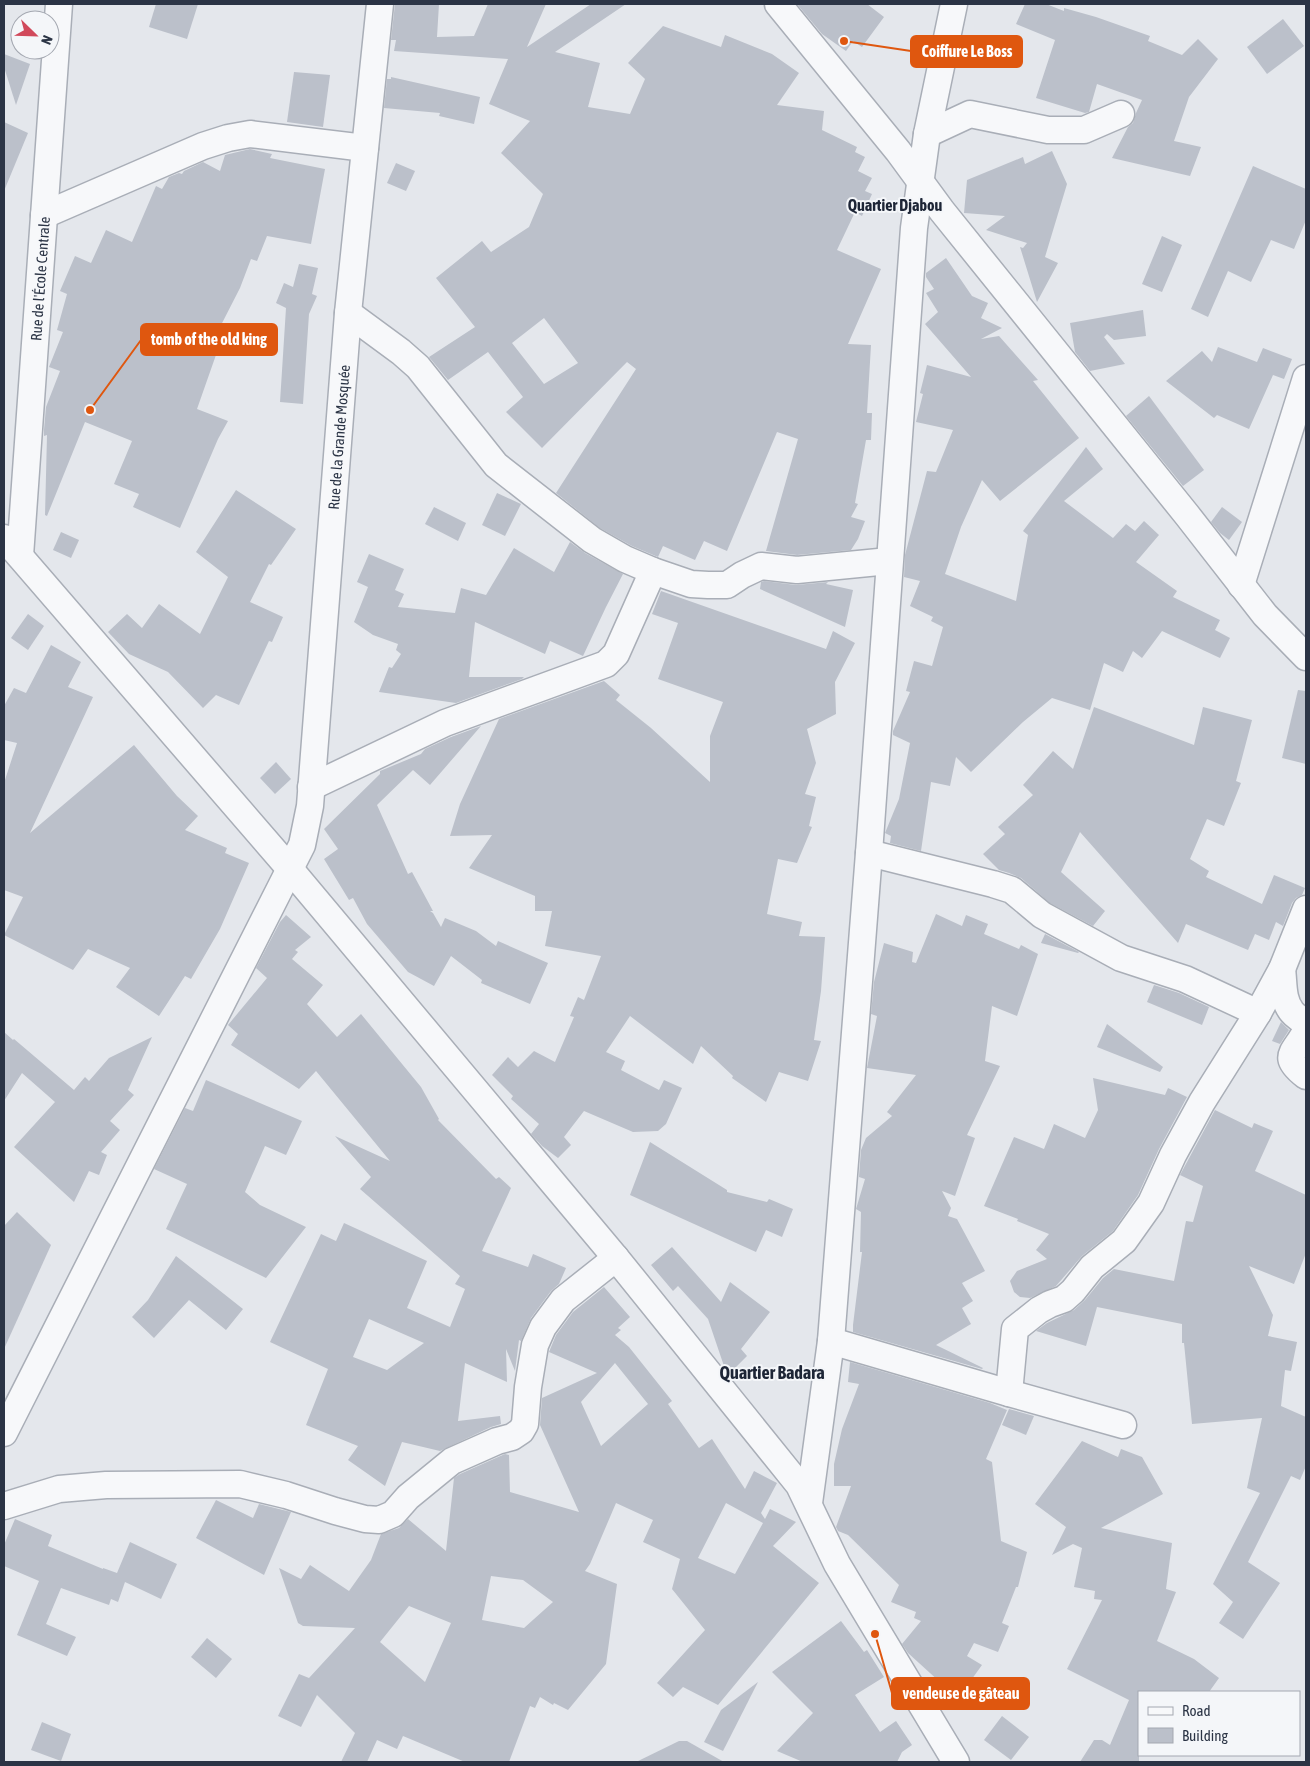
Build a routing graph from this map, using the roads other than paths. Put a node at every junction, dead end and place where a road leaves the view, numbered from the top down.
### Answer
1 (59, 4) edge
2 (380, 4) edge
3 (778, 4) edge
4 (954, 4) edge
5 (1121, 114) dead end
6 (926, 134) junction
7 (365, 148) junction
8 (919, 181) junction
9 (44, 215) junction
10 (348, 313) junction
11 (1306, 378) edge
12 (12, 547) edge
13 (889, 561) junction
14 (653, 571) junction
15 (1241, 586) junction
16 (1306, 657) edge
17 (311, 787) junction
18 (868, 853) junction
19 (290, 869) junction
20 (1306, 909) edge
21 (1282, 969) junction
22 (1258, 1013) junction
23 (1306, 1025) edge
24 (1306, 1031) edge
25 (1306, 1076) edge
26 (616, 1258) junction
27 (831, 1340) junction
28 (1009, 1394) junction
29 (1123, 1425) dead end
30 (4, 1433) edge
31 (809, 1503) junction
32 (4, 1506) edge
33 (956, 1762) edge

1 - 9 street, Rue de l'École Centrale
2 - 7 street, Rue de la Grande Mosquée
3 - 8 street
4 - 6 street
5 - 6 street
6 - 8 street
7 - 9 street
7 - 10 street, Rue de la Grande Mosquée
8 - 13 street
8 - 15 street
9 - 12 street, Rue de l'École Centrale
10 - 14 street
10 - 17 street, Rue de la Grande Mosquée
11 - 15 street
12 - 19 street
13 - 14 street
13 - 18 street
14 - 17 street
15 - 16 street
17 - 19 street, Rue de la Grande Mosquée
18 - 22 street
18 - 27 street
19 - 26 street
19 - 30 street, Rue de la Grande Mosquée
20 - 21 street
21 - 22 street
21 - 23 street
22 - 28 street
24 - 25 street
26 - 31 street
26 - 32 street
27 - 28 street
27 - 31 street
28 - 29 street
31 - 33 street

